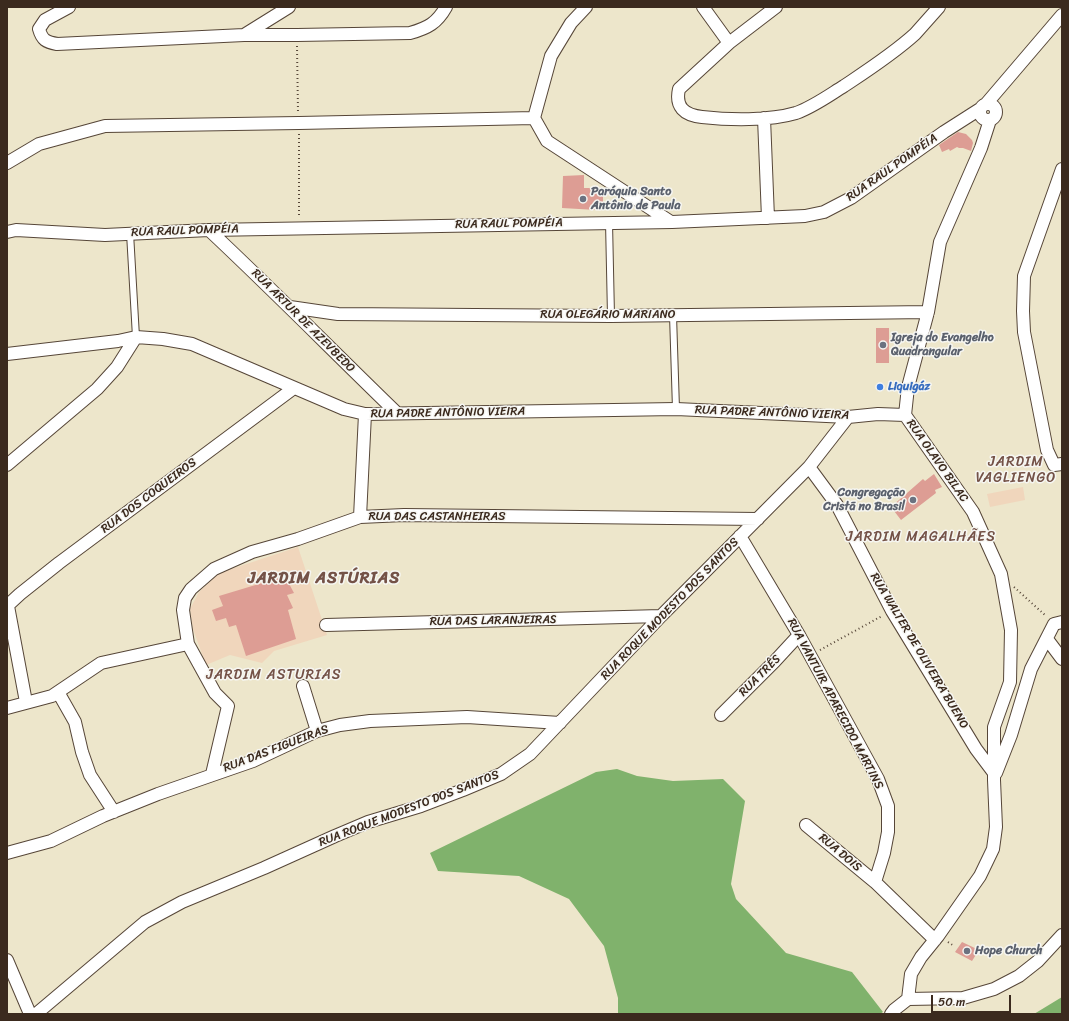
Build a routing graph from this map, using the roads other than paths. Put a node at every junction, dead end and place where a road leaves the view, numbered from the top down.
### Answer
1 (68, 7) edge
2 (289, 7) edge
3 (446, 7) edge
4 (586, 7) edge
5 (703, 7) edge
6 (776, 7) edge
7 (939, 7) edge
8 (1062, 15) edge
9 (244, 34) junction
10 (729, 43) junction
11 (983, 106) junction
12 (534, 118) junction
13 (764, 118) junction
14 (7, 163) edge
15 (1062, 169) edge
16 (768, 218) junction
17 (609, 222) junction
18 (672, 222) junction
19 (209, 230) junction
20 (7, 232) edge
21 (130, 233) junction
22 (290, 307) junction
23 (928, 312) junction
24 (673, 314) junction
25 (611, 316) junction
26 (136, 337) junction
27 (7, 354) edge
28 (294, 388) junction
29 (676, 409) junction
30 (397, 413) junction
31 (364, 414) junction
32 (905, 415) junction
33 (848, 417) junction
34 (1058, 464) edge
35 (7, 465) edge
36 (809, 467) junction
37 (360, 517) junction
38 (758, 519) junction
39 (740, 536) junction
40 (7, 606) edge
41 (661, 616) junction
42 (1058, 623) edge
43 (326, 625) dead end
44 (799, 635) junction
45 (1047, 638) junction
46 (188, 644) junction
47 (1062, 659) edge
48 (302, 686) dead end
49 (58, 692) junction
50 (26, 702) junction
51 (7, 708) edge
52 (721, 715) dead end
53 (560, 723) junction
54 (317, 731) junction
55 (212, 774) junction
56 (994, 776) junction
57 (114, 812) junction
58 (806, 825) dead end
59 (7, 853) edge
60 (875, 882) junction
61 (1062, 935) edge
62 (935, 940) junction
63 (7, 960) edge
64 (908, 999) junction
65 (30, 1014) edge
66 (36, 1014) edge
67 (891, 1014) edge

1 - 9 street
2 - 9 street
3 - 9 street
4 - 12 street
5 - 10 street
6 - 10 street
7 - 13 street
8 - 11 street
10 - 13 street
11 - 16 street, RUA RAUL POMPÉIA
11 - 23 street, RUA OLAVO BILAC
12 - 14 street
12 - 18 street
13 - 16 street
15 - 34 street
16 - 18 street, RUA RAUL POMPÉIA
17 - 18 street, RUA RAUL POMPÉIA
17 - 19 street, RUA RAUL POMPÉIA
17 - 25 lane
19 - 21 street, RUA RAUL POMPÉIA
19 - 22 street, RUA ARTUR DE AZEVBEDO
20 - 21 street, RUA RAUL POMPÉIA
21 - 26 lane
22 - 25 street, RUA OLEGÁRIO MARIANO
22 - 30 street, RUA ARTUR DE AZEVBEDO
23 - 24 street, RUA OLEGÁRIO MARIANO
23 - 32 street, RUA OLAVO BILAC
24 - 25 street, RUA OLEGÁRIO MARIANO
24 - 29 lane
26 - 27 street, RUA PADRE ANTÔNIO VIEIRA
26 - 28 street, RUA PADRE ANTÔNIO VIEIRA
26 - 35 street
28 - 31 street, RUA PADRE ANTÔNIO VIEIRA
28 - 40 street, RUA DOS COQUEIROS
29 - 30 street, RUA PADRE ANTÔNIO VIEIRA
29 - 33 street, RUA PADRE ANTÔNIO VIEIRA
30 - 31 street, RUA PADRE ANTÔNIO VIEIRA
31 - 37 street
32 - 33 street, RUA PADRE ANTÔNIO VIEIRA
32 - 56 street, RUA OLAVO BILAC
33 - 36 street, RUA ROQUE MODESTO DOS SANTOS
36 - 38 street, RUA ROQUE MODESTO DOS SANTOS
36 - 56 street, RUA WALTER DE OLIVEIRA BUENO
37 - 38 street, RUA DAS CASTANHEIRAS
37 - 46 street, RUA DAS CASTANHEIRAS
38 - 39 street, RUA ROQUE MODESTO DOS SANTOS
39 - 41 street, RUA ROQUE MODESTO DOS SANTOS
39 - 44 street, RUA VANTUIR APARECIDO MARTINS
40 - 50 street
41 - 43 street, RUA DAS LARANJEIRAS
41 - 53 street, RUA ROQUE MODESTO DOS SANTOS
42 - 45 street
44 - 52 street, RUA TRÊS
44 - 60 street, RUA VANTUIR APARECIDO MARTINS
45 - 47 street
45 - 56 street
46 - 49 street
46 - 55 street, RUA DAS CASTANHEIRAS
48 - 54 street
49 - 50 street
49 - 57 street
50 - 51 street
53 - 54 street, RUA DAS FIGUEIRAS
53 - 66 street, RUA ROQUE MODESTO DOS SANTOS
54 - 55 street, RUA DAS FIGUEIRAS
55 - 57 street, RUA DAS FIGUEIRAS
56 - 62 street, RUA OLAVO BILAC
57 - 59 street, RUA DAS FIGUEIRAS
58 - 60 street, RUA DOIS
60 - 62 street
61 - 64 street
62 - 64 street, RUA OLAVO BILAC
63 - 65 street
64 - 67 street

